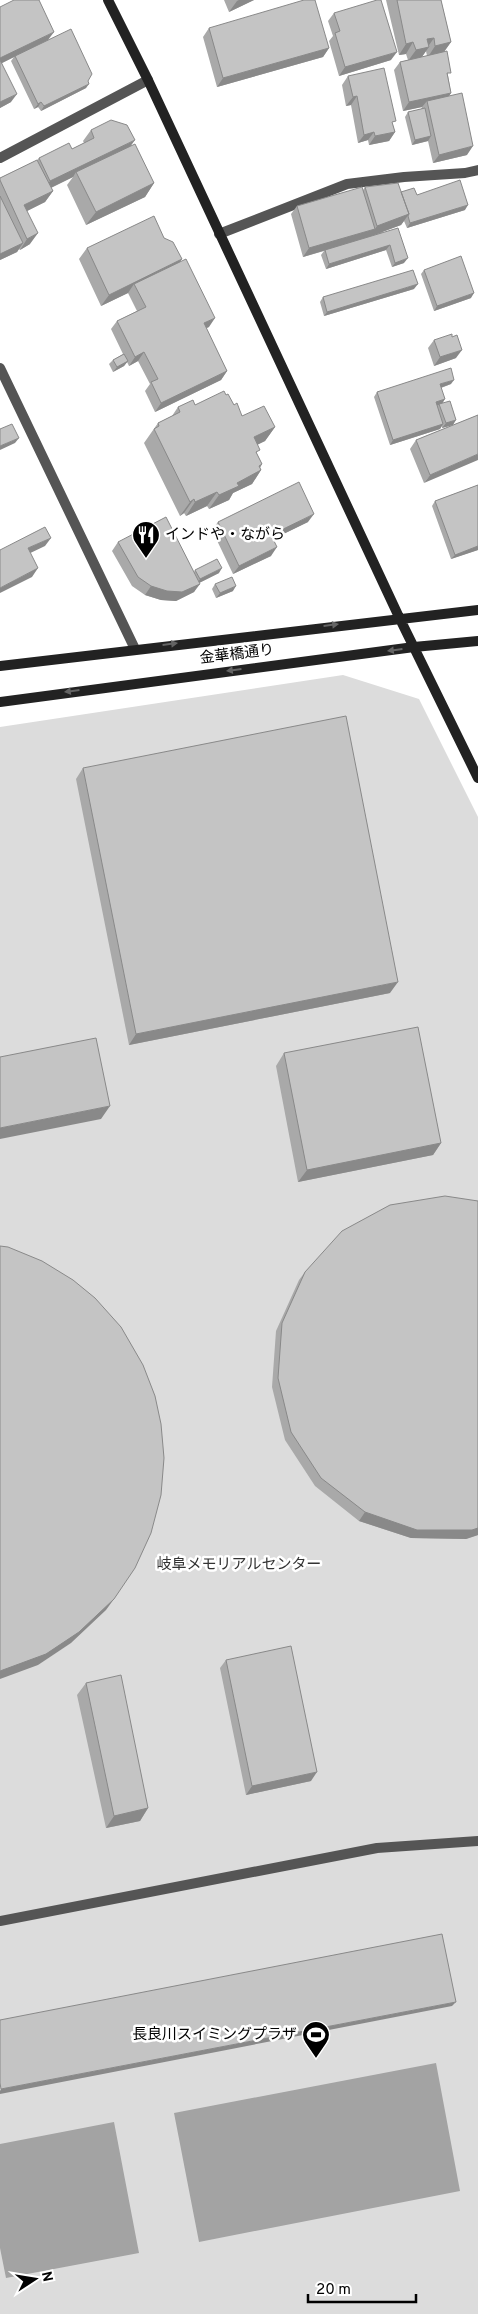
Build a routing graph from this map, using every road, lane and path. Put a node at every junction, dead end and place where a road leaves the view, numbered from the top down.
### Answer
1 (108, 0) edge
2 (148, 80) junction
3 (0, 158) edge
4 (478, 170) edge
5 (219, 234) junction
6 (0, 368) edge
7 (478, 610) edge
8 (399, 618) junction
9 (478, 641) edge
10 (414, 647) junction
11 (136, 648) junction
12 (0, 666) edge
13 (0, 702) edge
14 (478, 778) edge
15 (478, 1842) edge
16 (0, 1921) edge

1 - 2 street
2 - 3 street
2 - 5 street
4 - 5 street
5 - 8 street
6 - 11 street
7 - 8 street, 金華橋通り
8 - 10 street
11 -> 8 street, 金華橋通り
9 - 10 street, 金華橋通り
10 -> 13 street, 金華橋通り
10 - 14 street
11 - 12 street, 金華橋通り
15 - 16 street

